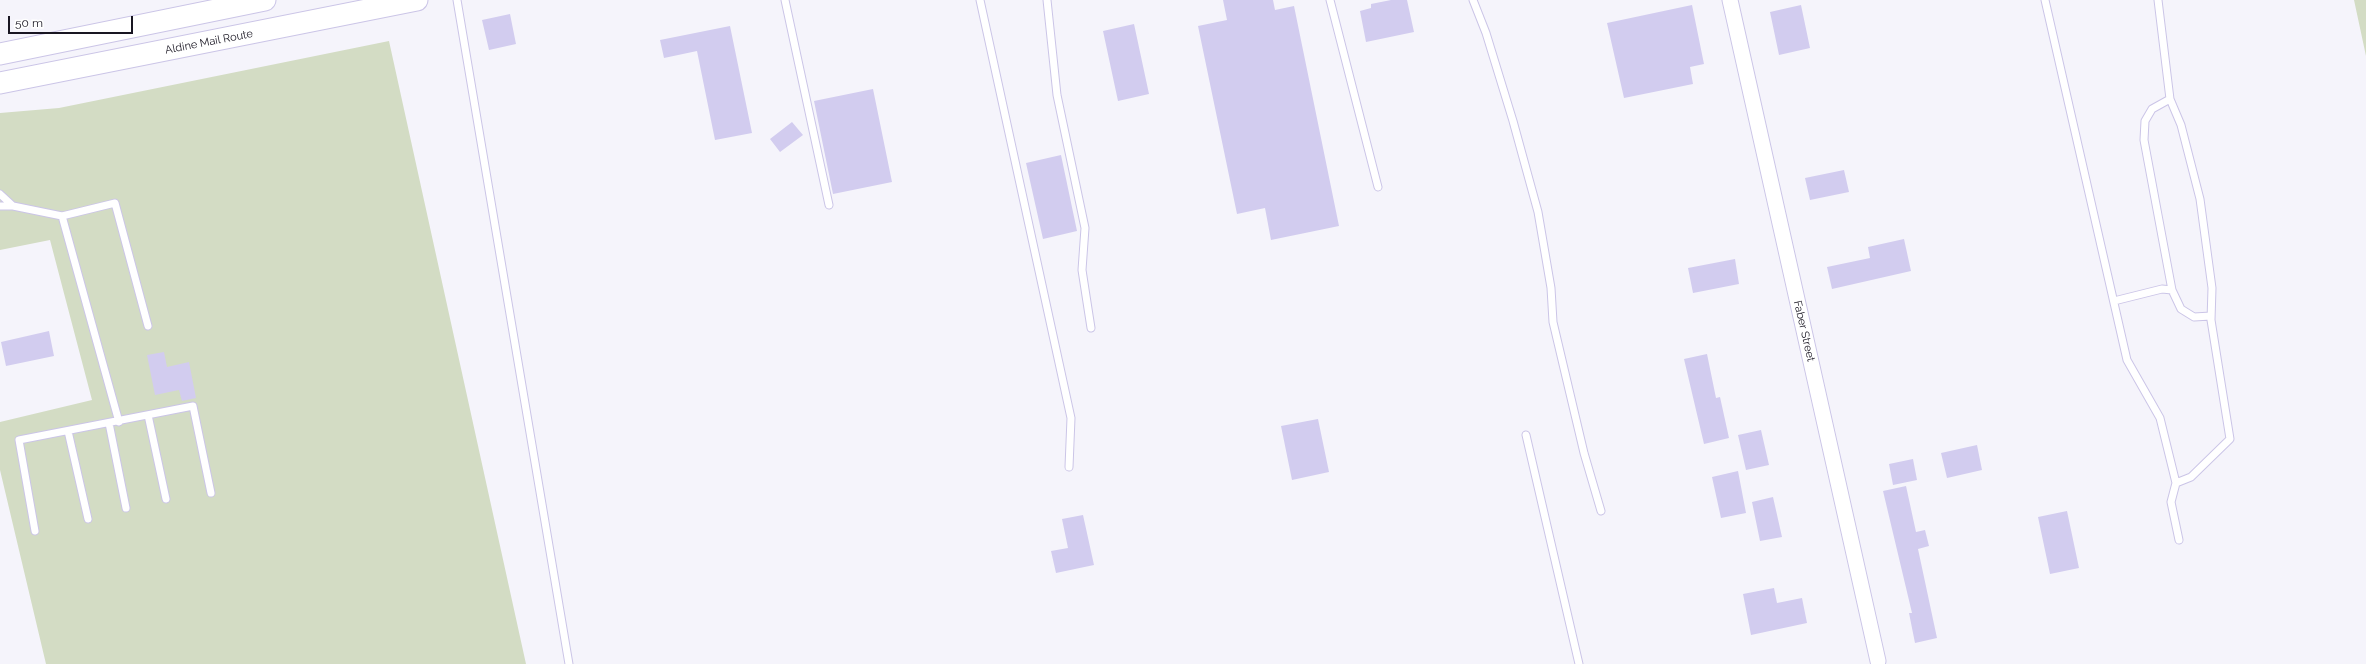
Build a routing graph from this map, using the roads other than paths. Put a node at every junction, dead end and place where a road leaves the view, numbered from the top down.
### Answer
1 (265, 0) edge
2 (417, 0) edge
3 (457, 0) edge
4 (785, 0) edge
5 (980, 0) edge
6 (1047, 0) edge
7 (1330, 0) edge
8 (1473, 0) edge
9 (1730, 0) edge
10 (2045, 0) edge
11 (2158, 0) edge
12 (0, 54) edge
13 (0, 83) edge
14 (2170, 98) junction
15 (1378, 187) dead end
16 (0, 194) edge
17 (829, 205) dead end
18 (0, 206) edge
19 (13, 206) junction
20 (62, 216) junction
21 (2172, 290) junction
22 (2114, 301) junction
23 (2212, 316) junction
24 (148, 326) dead end
25 (1091, 328) dead end
26 (148, 415) junction
27 (119, 422) junction
28 (109, 423) junction
29 (68, 431) junction
30 (1526, 434) dead end
31 (1069, 467) dead end
32 (2176, 483) junction
33 (212, 493) dead end
34 (166, 499) dead end
35 (126, 508) dead end
36 (1601, 511) dead end
37 (88, 519) dead end
38 (35, 531) dead end
39 (2179, 540) dead end
40 (1878, 661) dead end
41 (569, 664) edge
42 (1579, 664) edge

1 - 12 main road
2 - 13 main road, Aldine Mail Route
3 - 41 lane
4 - 17 lane
5 - 31 lane
6 - 25 lane
7 - 15 lane
8 - 36 lane
9 - 40 street, Faber Street
10 - 22 lane
11 - 14 lane
14 - 21 lane
14 - 23 lane
16 - 19 lane
18 - 19 lane
19 - 20 lane
20 - 24 lane
20 - 27 lane
21 - 22 lane
21 - 23 lane
22 - 32 lane
23 - 32 lane
26 - 27 lane
26 - 33 lane
26 - 34 lane
27 - 28 lane
28 - 29 lane
28 - 35 lane
29 - 37 lane
29 - 38 lane
30 - 42 lane
32 - 39 lane

